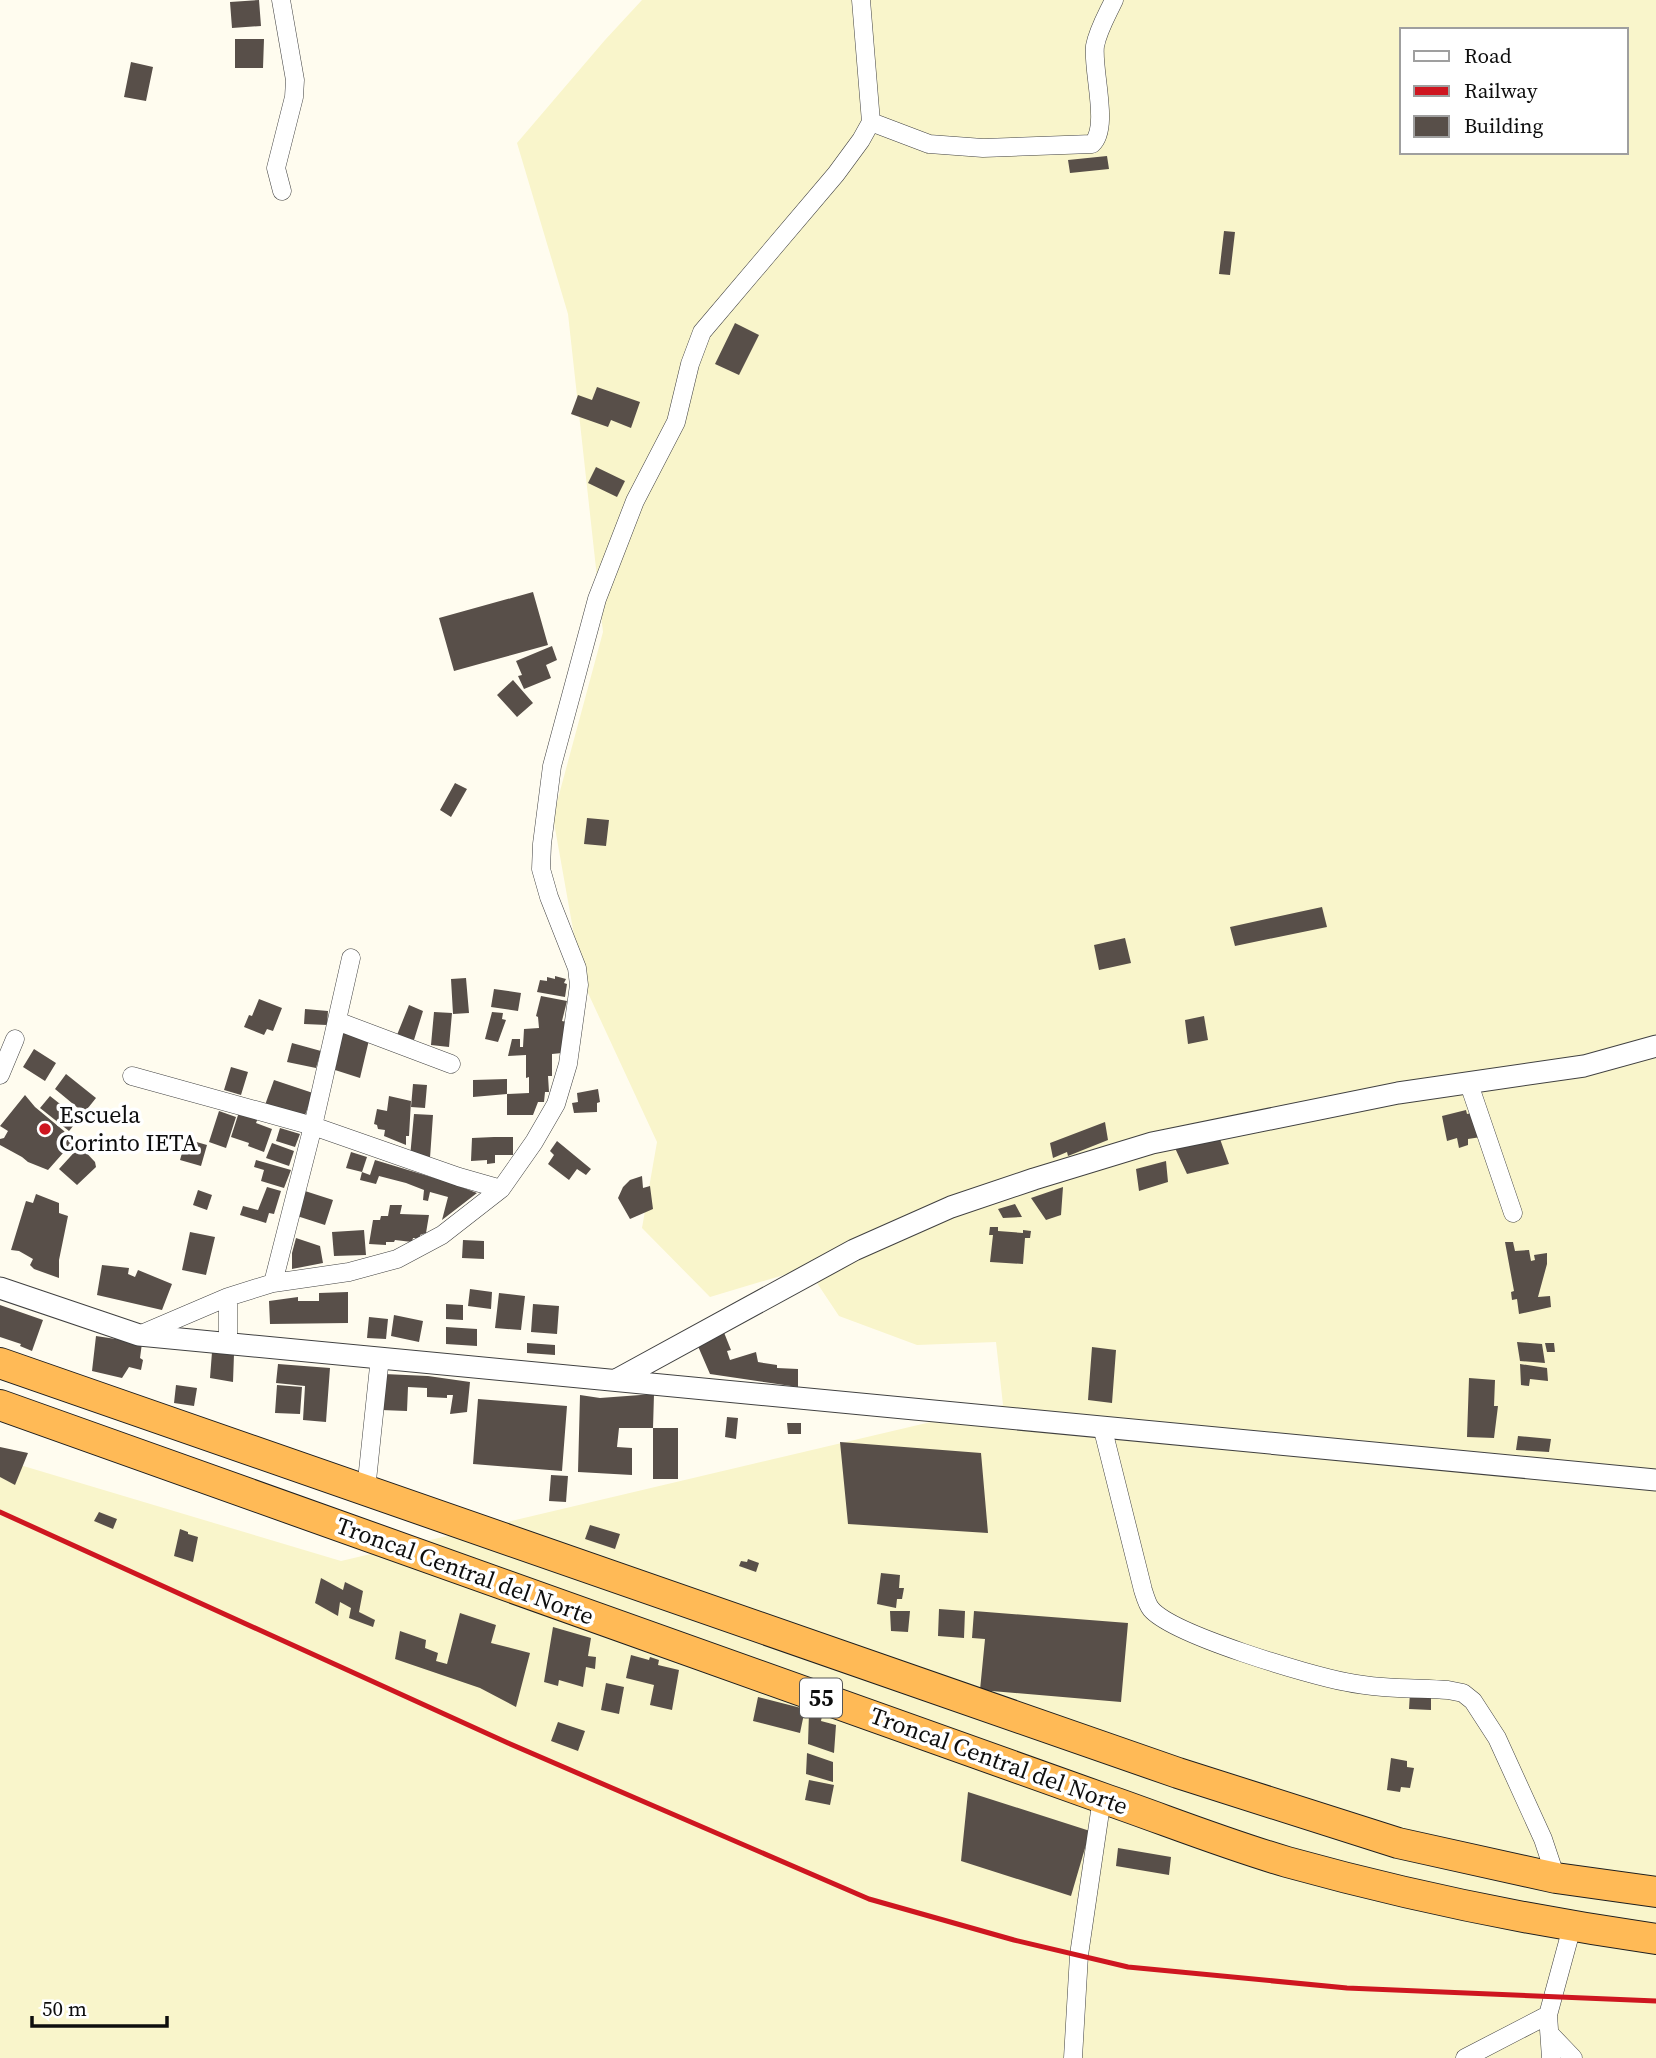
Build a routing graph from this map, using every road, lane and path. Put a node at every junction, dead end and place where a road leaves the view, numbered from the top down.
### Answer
1 (282, 0) edge
2 (861, 0) edge
3 (1114, 0) edge
4 (871, 122) junction
5 (282, 191) dead end
6 (351, 958) dead end
7 (337, 1021) junction
8 (15, 1040) dead end
9 (1656, 1046) edge
10 (451, 1064) dead end
11 (0, 1075) edge
12 (132, 1076) dead end
13 (1469, 1084) junction
14 (313, 1126) junction
15 (501, 1189) junction
16 (1513, 1213) dead end
17 (273, 1283) junction
18 (0, 1288) edge
19 (228, 1297) junction
20 (139, 1335) junction
21 (228, 1343) junction
22 (380, 1357) junction
23 (0, 1363) edge
24 (616, 1380) junction
25 (0, 1405) edge
26 (1102, 1426) junction
27 (1656, 1480) edge
28 (366, 1490) junction
29 (1102, 1798) junction
30 (1556, 1878) junction
31 (1656, 1892) edge
32 (1572, 1927) junction
33 (1656, 1939) edge
34 (1548, 2015) junction
35 (1550, 2034) junction
36 (1073, 2058) edge
37 (1465, 2058) edge
38 (1551, 2058) edge
39 (1573, 2058) edge

1 - 5 street
2 - 4 street
3 - 4 street
4 - 15 street
6 - 7 street
7 - 10 street
7 - 14 street
8 - 11 street
9 - 13 street
12 - 14 street
13 - 16 street
13 - 24 street
14 - 15 street
14 - 17 street
15 - 17 street
17 - 19 street
18 - 20 street
19 - 20 street
19 - 21 street
20 - 21 street
21 - 22 street
22 - 24 street
22 - 28 street
23 - 28 highway, Troncal Central del Norte / 55
24 - 26 street
25 - 29 highway, Troncal Central del Norte / 55
26 - 27 street
26 - 30 street
28 - 30 highway, Troncal Central del Norte / 55
29 - 32 highway, Troncal Central del Norte / 55
29 - 36 street
30 - 31 highway, Troncal Central del Norte / 55
32 - 33 highway, Troncal Central del Norte / 55
32 - 34 street
34 - 35 street
34 - 37 street
35 - 38 street
35 - 39 street

